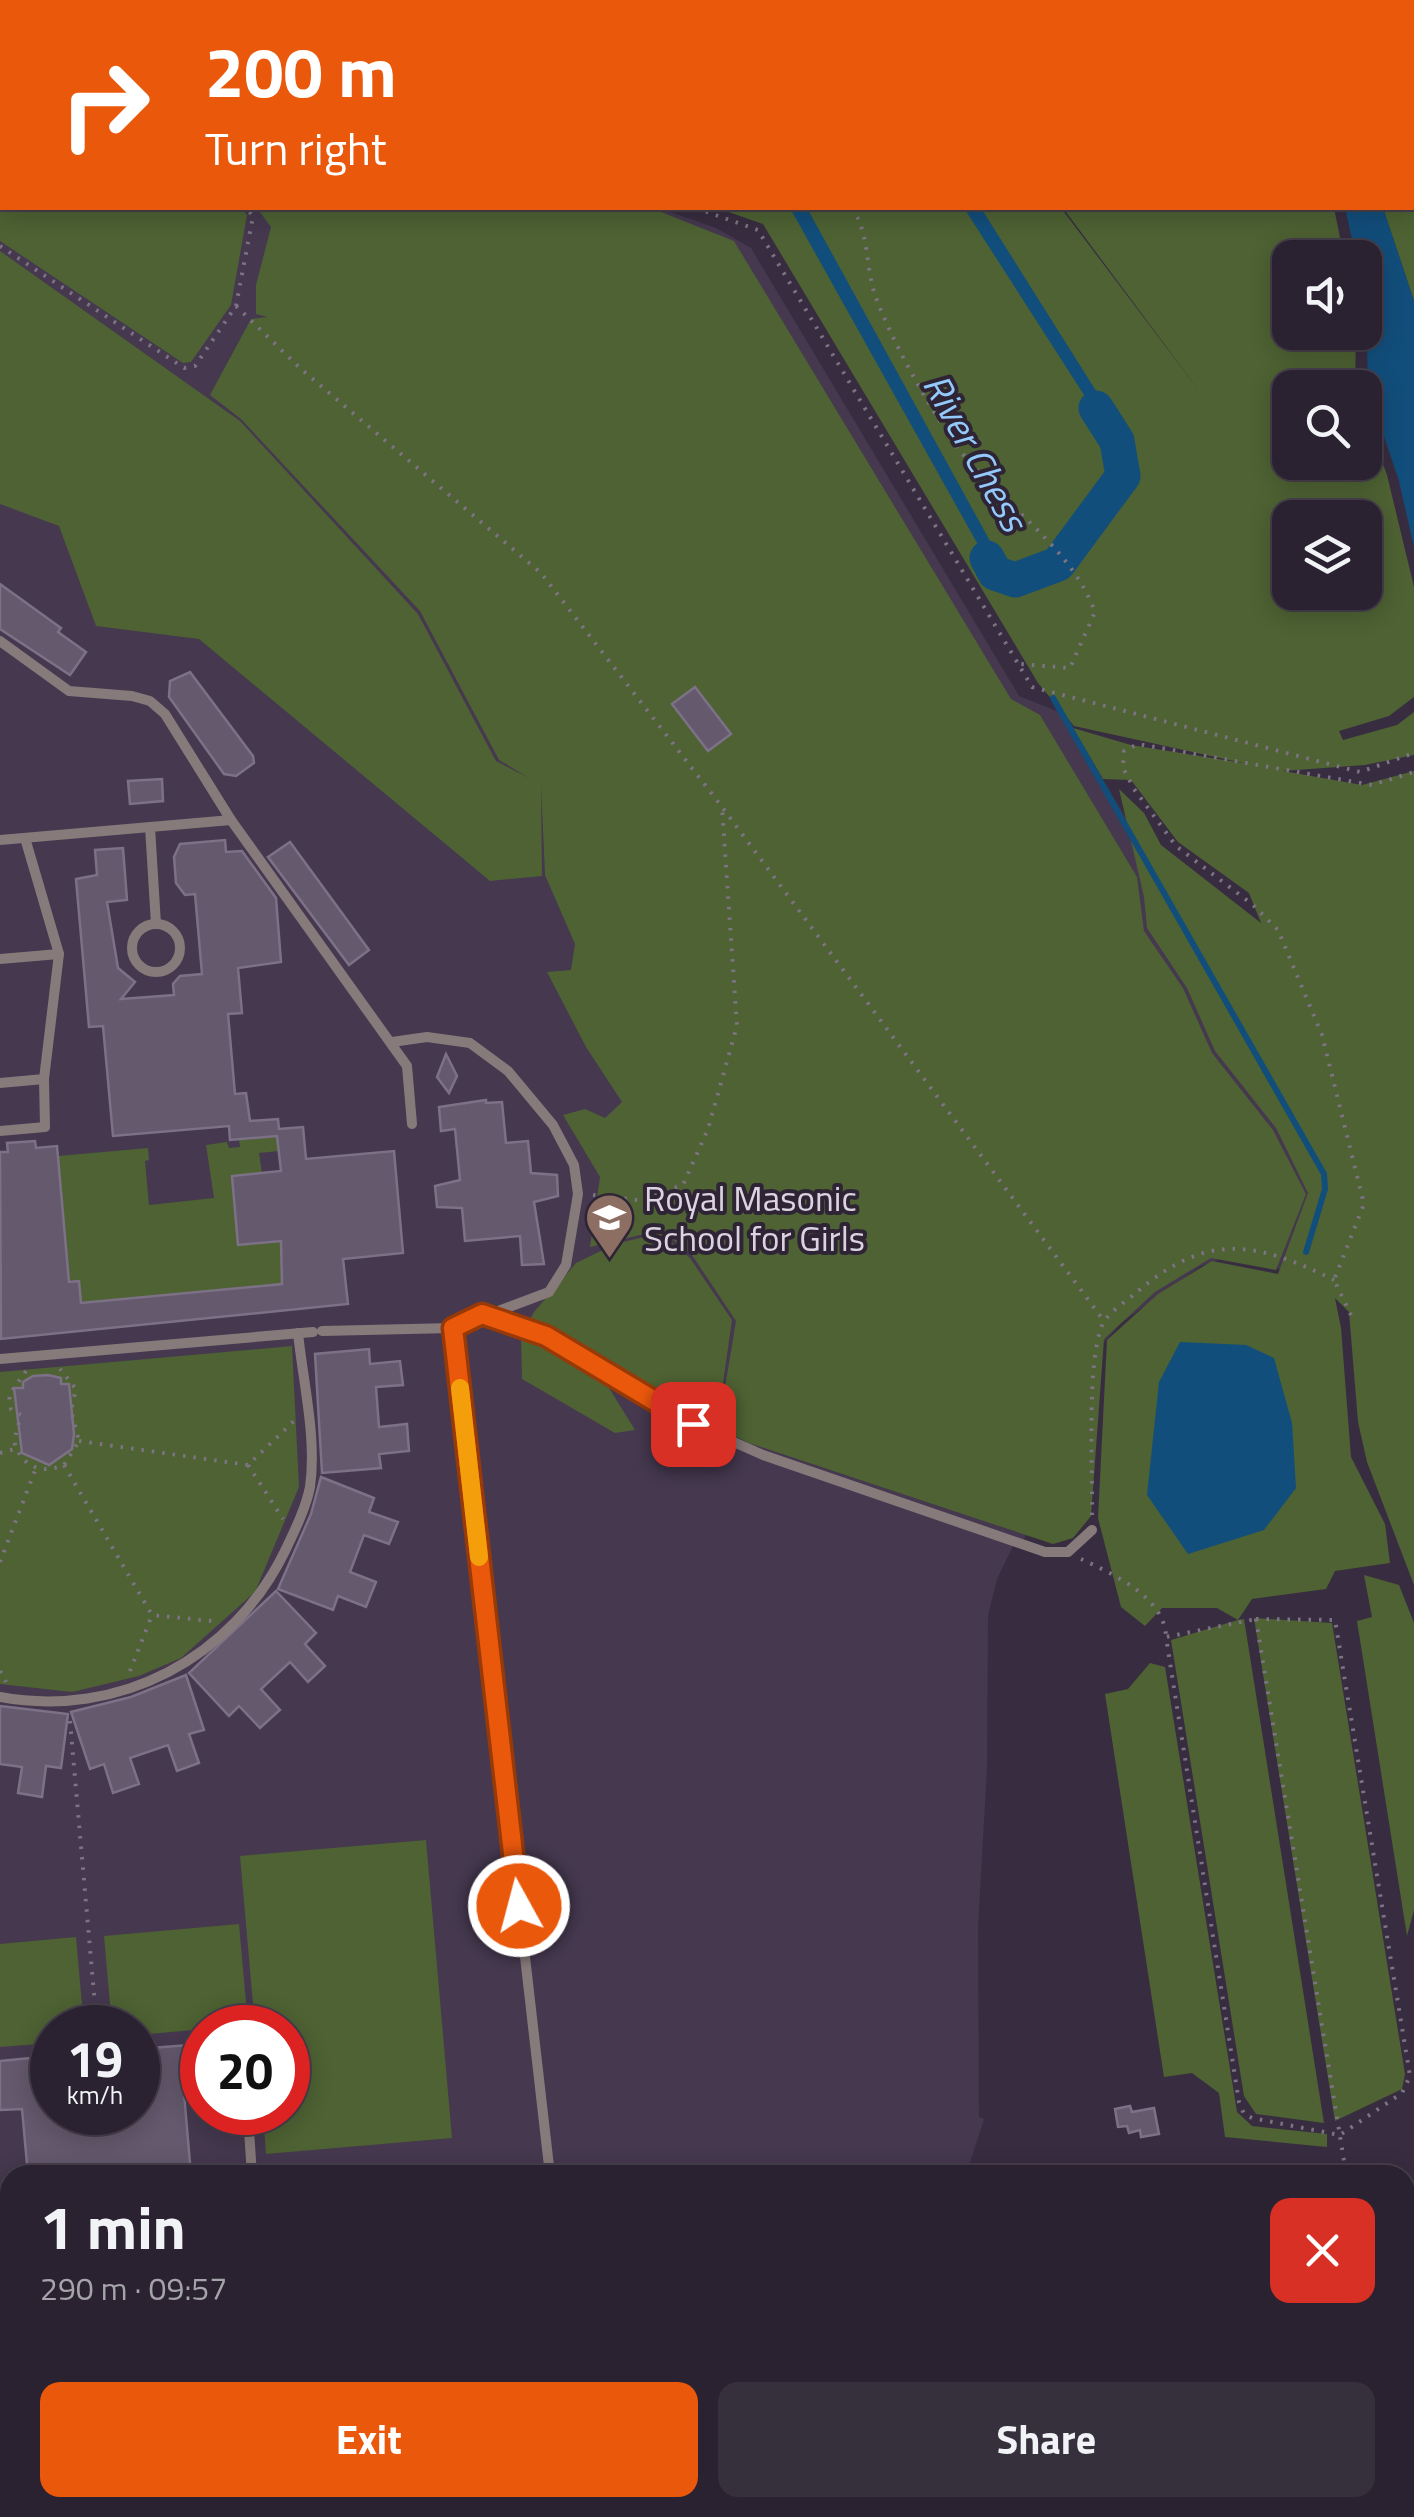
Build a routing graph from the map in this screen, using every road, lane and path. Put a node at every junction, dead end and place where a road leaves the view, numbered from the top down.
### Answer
1 (248, 210) edge
2 (702, 210) edge
3 (853, 210) edge
4 (0, 246) edge
5 (236, 306) junction
6 (0, 641) edge
7 (1023, 672) junction
8 (1414, 753) edge
9 (1414, 772) edge
10 (722, 807) junction
11 (230, 820) junction
12 (150, 827) junction
13 (25, 838) junction
14 (0, 840) edge
15 (156, 924) junction
16 (58, 954) junction
17 (0, 960) edge
18 (392, 1042) junction
19 (44, 1079) junction
20 (0, 1083) edge
21 (412, 1124) dead end
22 (0, 1131) edge
23 (578, 1194) junction
24 (1334, 1280) junction
25 (482, 1314) junction
26 (1351, 1315) dead end
27 (1104, 1320) junction
28 (453, 1328) junction
29 (298, 1333) junction
30 (40, 1355) junction
31 (0, 1359) edge
32 (56, 1368) dead end
33 (306, 1410) junction
34 (79, 1441) junction
35 (16, 1448) junction
36 (0, 1453) edge
37 (248, 1464) junction
38 (64, 1465) junction
39 (36, 1468) junction
40 (1092, 1530) joint
41 (293, 1534) junction
42 (1068, 1552) junction
43 (0, 1562) edge
44 (152, 1615) junction
45 (1256, 1619) junction
46 (237, 1624) junction
47 (1166, 1638) junction
48 (122, 1692) junction
49 (0, 1696) edge
50 (70, 1722) dead end
51 (95, 2005) edge
52 (249, 2135) edge
53 (1340, 2135) junction
54 (251, 2165) edge
55 (549, 2165) edge
56 (1345, 2165) edge

1 - 5 path
2 - 7 path
3 - 7 path
4 - 5 path
5 - 10 path
6 - 11 lane
7 - 8 path
9 - 24 path
10 - 23 path
10 - 27 path
11 - 12 lane
11 - 18 lane
12 - 13 lane
12 - 15 lane
13 - 14 lane
13 - 16 lane
15 - 15 lane
16 - 17 lane
16 - 19 lane
18 - 21 lane
18 - 23 lane
19 - 20 lane
19 - 22 lane
23 - 25 lane
24 - 26 path
24 - 27 path
25 - 28 lane
25 - 42 lane
27 - 40 path
28 - 29 lane
28 - 55 lane
29 - 30 lane
29 - 33 lane
30 - 31 lane
30 - 35 path
32 - 34 path
33 - 37 path
33 - 41 lane
34 - 37 path
34 - 38 path
35 - 36 path
35 - 39 path
37 - 41 path
38 - 39 path
38 - 44 path
39 - 43 path
40 - 42 lane
41 - 46 lane
42 - 47 path
44 - 46 path
44 - 48 path
45 - 47 path
45 - 53 path
45 - 53 path
46 - 48 lane
47 - 53 path
48 - 49 lane
50 - 51 path
52 - 54 lane
53 - 56 path

